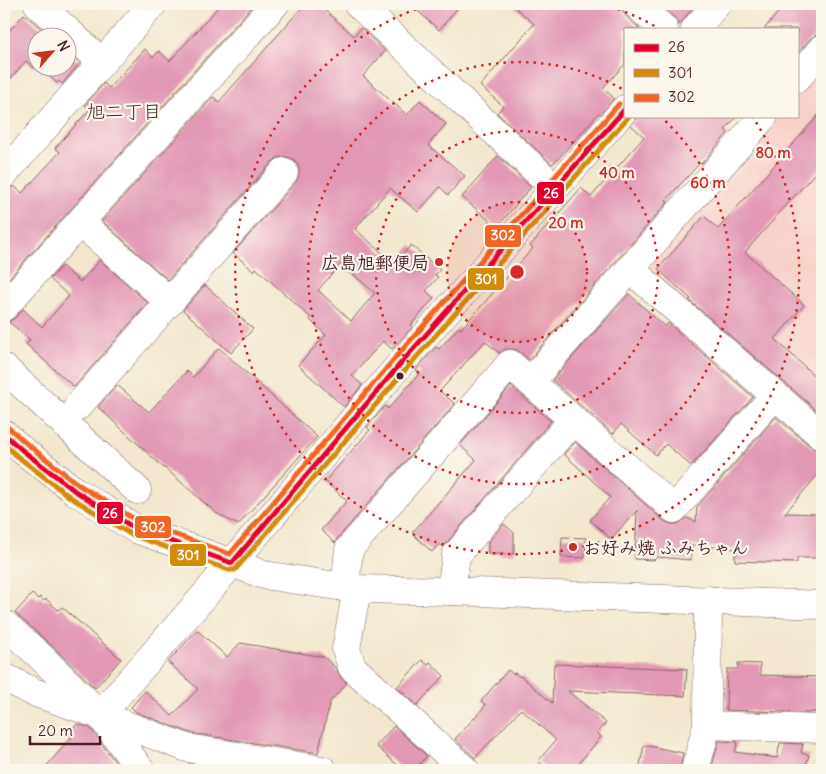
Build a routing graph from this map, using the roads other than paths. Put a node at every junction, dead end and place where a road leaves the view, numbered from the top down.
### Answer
1 (38, 4) edge
2 (153, 4) edge
3 (275, 4) edge
4 (358, 4) edge
5 (636, 4) edge
6 (716, 4) edge
7 (663, 28) edge
8 (696, 28) edge
9 (822, 49) edge
10 (102, 62) junction
11 (798, 77) edge
12 (624, 109) edge
13 (762, 118) edge
14 (284, 172) dead end
15 (4, 174) edge
16 (555, 188) junction
17 (80, 222) junction
18 (630, 269) junction
19 (170, 302) junction
20 (4, 307) edge
21 (4, 368) edge
22 (530, 382) junction
23 (775, 395) junction
24 (78, 406) dead end
25 (573, 420) junction
26 (4, 434) edge
27 (822, 436) edge
28 (137, 490) dead end
29 (232, 563) junction
30 (351, 589) junction
31 (450, 591) junction
32 (708, 600) junction
33 (822, 604) edge
34 (4, 624) edge
35 (4, 677) edge
36 (100, 715) junction
37 (707, 725) junction
38 (822, 729) edge
39 (141, 770) edge
40 (323, 770) edge
41 (465, 770) edge
42 (695, 770) edge

1 - 10 street
2 - 10 street
3 - 17 street
4 - 16 street
5 - 7 street
6 - 8 street
9 - 11 street
10 - 15 street
12 - 16 street
13 - 18 street
14 - 19 street
16 - 29 street
17 - 19 street
17 - 20 street
18 - 22 street
18 - 23 street
19 - 24 street
21 - 28 street
22 - 25 street
22 - 30 street
23 - 25 street
23 - 27 street
25 - 31 street
26 - 29 street
29 - 30 street
29 - 36 street
30 - 31 street
30 - 41 street
31 - 32 street
32 - 33 street
32 - 37 street
34 - 36 street
35 - 36 street
36 - 39 street
36 - 40 street
37 - 38 street
37 - 42 street

